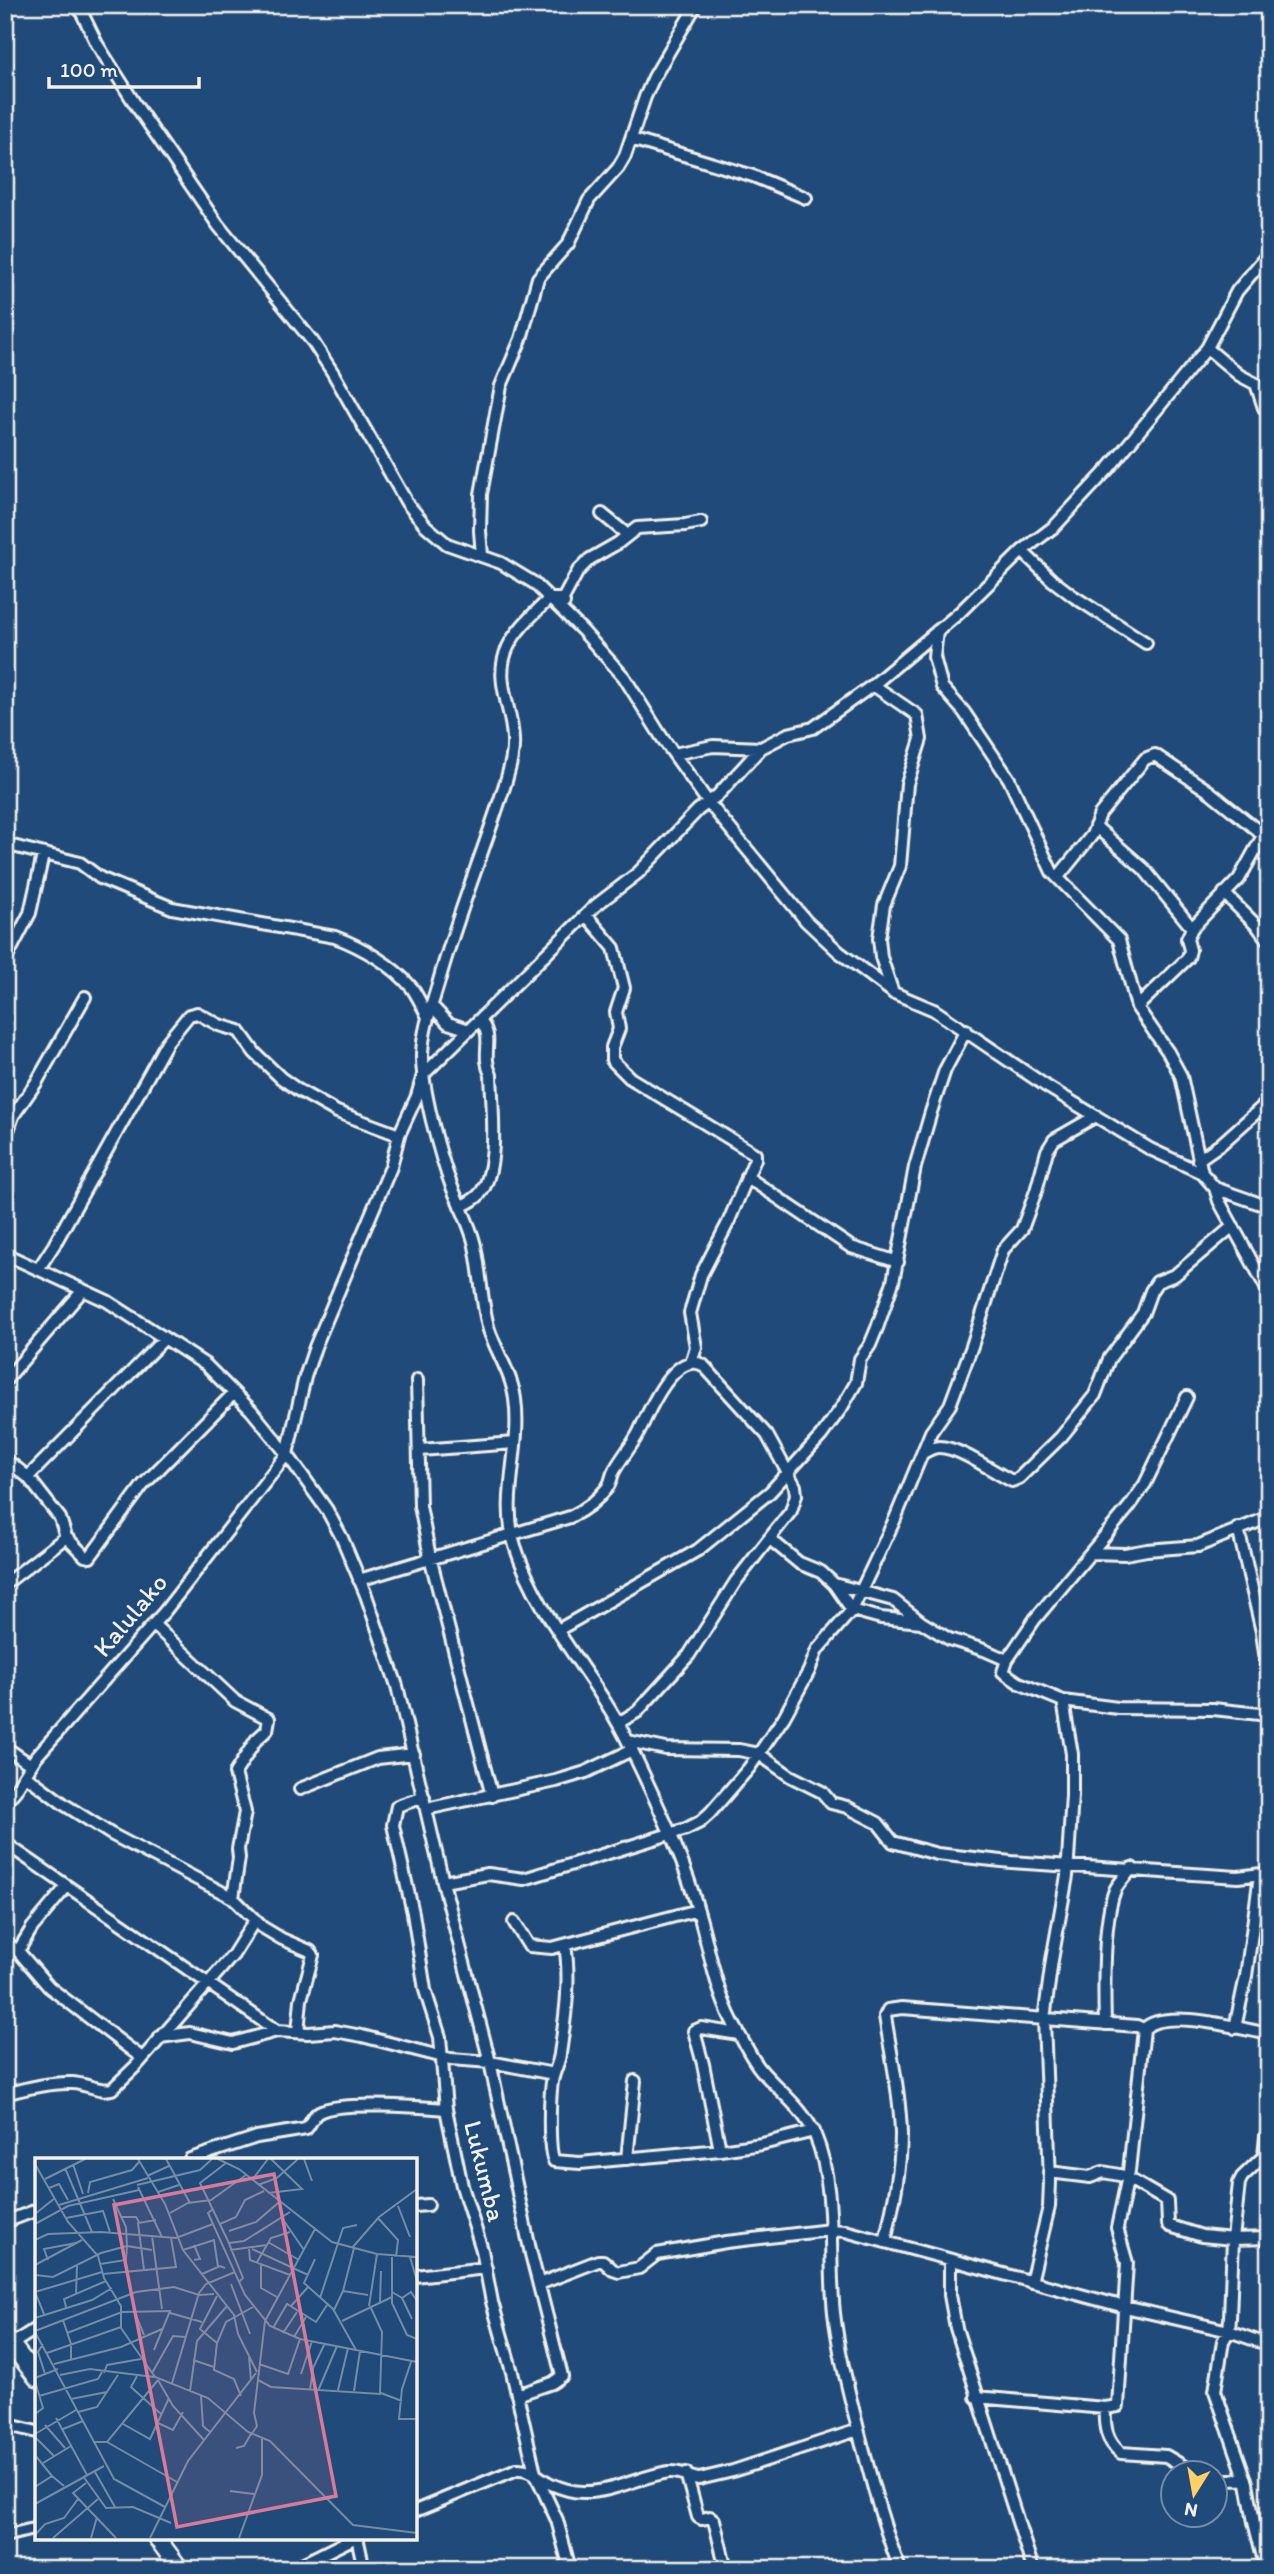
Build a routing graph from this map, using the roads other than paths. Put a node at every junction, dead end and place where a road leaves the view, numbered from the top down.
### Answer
1 (78, 5) edge
2 (696, 5) edge
3 (631, 139) junction
4 (806, 198) dead end
5 (1269, 253) edge
6 (1207, 348) junction
7 (1269, 411) edge
8 (602, 514) dead end
9 (701, 522) dead end
10 (627, 533) junction
11 (1022, 551) junction
12 (482, 555) junction
13 (550, 599) junction
14 (563, 599) junction
15 (565, 613) junction
16 (937, 631) junction
17 (1146, 643) dead end
18 (873, 685) junction
19 (761, 748) junction
20 (674, 754) junction
21 (708, 802) junction
22 (1095, 826) junction
23 (1266, 830) edge
24 (5, 844) edge
25 (43, 855) junction
26 (1058, 877) junction
27 (1224, 893) junction
28 (586, 915) junction
29 (1192, 928) junction
30 (1269, 942) edge
31 (5, 961) edge
32 (894, 993) junction
33 (85, 997) dead end
34 (1137, 1007) junction
35 (430, 1012) junction
36 (479, 1020) junction
37 (469, 1030) junction
38 (966, 1030) junction
39 (423, 1075) junction
40 (1269, 1101) edge
41 (1096, 1116) junction
42 (399, 1135) junction
43 (5, 1139) edge
44 (1198, 1160) junction
45 (1202, 1173) junction
46 (747, 1177) junction
47 (1215, 1188) junction
48 (1269, 1206) edge
49 (460, 1207) junction
50 (1233, 1226) junction
51 (5, 1254) edge
52 (898, 1262) junction
53 (38, 1268) junction
54 (83, 1290) junction
55 (1269, 1293) edge
56 (164, 1339) junction
57 (691, 1363) junction
58 (417, 1380) dead end
59 (5, 1381) edge
60 (234, 1393) junction
61 (1187, 1397) dead end
62 (515, 1443) junction
63 (419, 1450) junction
64 (923, 1453) junction
65 (287, 1454) junction
66 (5, 1459) edge
67 (787, 1474) junction
68 (28, 1477) junction
69 (1269, 1517) edge
70 (1238, 1528) junction
71 (512, 1534) junction
72 (66, 1537) junction
73 (770, 1539) junction
74 (1091, 1553) junction
75 (430, 1557) junction
76 (359, 1580) junction
77 (5, 1584) edge
78 (834, 1584) junction
79 (861, 1590) junction
80 (852, 1611) junction
81 (920, 1622) junction
82 (153, 1624) junction
83 (558, 1630) junction
84 (1007, 1660) junction
85 (1269, 1682) edge
86 (1063, 1701) junction
87 (1269, 1715) edge
88 (618, 1723) junction
89 (630, 1746) junction
90 (5, 1747) edge
91 (414, 1754) junction
92 (759, 1754) junction
93 (28, 1770) junction
94 (300, 1789) dead end
95 (492, 1796) junction
96 (424, 1797) junction
97 (5, 1802) edge
98 (426, 1809) junction
99 (670, 1834) junction
100 (5, 1843) edge
101 (1068, 1864) junction
102 (1132, 1868) junction
103 (1264, 1874) edge
104 (443, 1882) junction
105 (67, 1886) junction
106 (233, 1898) junction
107 (698, 1910) junction
108 (256, 1920) junction
109 (514, 1922) dead end
110 (5, 1942) edge
111 (565, 1945) junction
112 (18, 1951) junction
113 (207, 1983) junction
114 (1044, 2019) junction
115 (1105, 2024) junction
116 (1235, 2028) junction
117 (1144, 2029) junction
118 (277, 2031) junction
119 (298, 2032) junction
120 (1269, 2034) edge
121 (739, 2035) junction
122 (160, 2037) junction
123 (442, 2057) junction
124 (142, 2058) junction
125 (490, 2062) junction
126 (554, 2074) junction
127 (635, 2081) dead end
128 (5, 2094) edge
129 (446, 2109) junction
130 (814, 2131) junction
131 (1269, 2134) edge
132 (720, 2150) junction
133 (193, 2158) edge
134 (627, 2159) junction
135 (1049, 2172) junction
136 (1127, 2179) junction
137 (416, 2206) edge
138 (428, 2206) dead end
139 (35, 2211) edge
140 (5, 2222) edge
141 (830, 2230) junction
142 (1269, 2238) edge
143 (1233, 2239) junction
144 (885, 2242) junction
145 (950, 2261) junction
146 (486, 2268) junction
147 (416, 2276) edge
148 (1031, 2282) junction
149 (539, 2284) junction
150 (1125, 2307) junction
151 (35, 2329) edge
152 (1228, 2331) junction
153 (9, 2340) edge
154 (1269, 2345) edge
155 (35, 2375) edge
156 (517, 2395) junction
157 (976, 2397) junction
158 (1105, 2408) junction
159 (5, 2424) edge
160 (858, 2430) junction
161 (35, 2432) edge
162 (1169, 2458) edge
163 (535, 2473) junction
164 (686, 2473) junction
165 (1246, 2479) junction
166 (1228, 2480) edge
167 (416, 2511) edge
168 (35, 2528) edge
169 (5, 2536) edge
170 (157, 2539) edge
171 (353, 2539) edge
172 (357, 2539) edge
173 (176, 2567) edge
174 (292, 2569) edge
175 (364, 2569) edge
176 (570, 2569) edge
177 (726, 2569) edge
178 (900, 2569) edge
179 (1033, 2569) edge
180 (1266, 2569) edge

1 - 12 street
2 - 3 street
3 - 4 street
3 - 12 street
5 - 6 street
6 - 7 street
6 - 11 street
8 - 10 street
9 - 10 street
10 - 14 street
11 - 16 street
11 - 17 street
12 - 13 street
13 - 14 street
13 - 15 street
13 - 35 street
14 - 15 street
15 - 20 street
16 - 18 street
16 - 26 street
18 - 19 street
18 - 32 street
19 - 20 street
19 - 21 street
20 - 21 street
21 - 28 street
21 - 32 street
22 - 23 street
22 - 26 street
22 - 29 street
23 - 27 street
24 - 25 street
25 - 31 street
25 - 35 street
26 - 34 street
27 - 29 street
27 - 30 street
28 - 36 street
28 - 46 street
29 - 34 street
32 - 38 street
33 - 43 street
34 - 44 street
35 - 37 street
35 - 39 street
36 - 37 street
36 - 49 street
37 - 39 street
38 - 41 street
38 - 52 street
39 - 42 street
39 - 49 street
40 - 44 street
41 - 45 street
41 - 64 street
42 - 53 street
42 - 65 street
44 - 45 street
45 - 47 street
46 - 52 street
46 - 57 street
47 - 48 street
47 - 50 street
49 - 62 street
50 - 55 street
50 - 64 street
51 - 53 street
52 - 67 street
53 - 54 street
54 - 56 street
54 - 59 street
56 - 60 street
56 - 68 street
57 - 67 street
57 - 71 street
58 - 63 street
60 - 65 street
60 - 72 street
61 - 74 street
62 - 63 street
62 - 71 street
63 - 75 street
64 - 79 street
65 - 76 street
65 - 82 street, Kalulako
66 - 68 street
67 - 73 street
67 - 83 street
68 - 72 street
69 - 70 street
70 - 74 street
70 - 85 street
71 - 75 street
71 - 83 street
72 - 77 street
73 - 78 street
73 - 88 street
74 - 84 street
75 - 76 street
75 - 95 street
76 - 91 street
78 - 79 street
78 - 80 street
79 - 80 street
79 - 81 street
80 - 81 street
80 - 92 street
81 - 84 street
82 - 93 street, Kalulako
82 - 106 street
83 - 88 street
84 - 86 street
86 - 87 street
86 - 101 street
88 - 89 street
89 - 92 street
89 - 95 street
89 - 99 street
90 - 93 street
91 - 94 street
91 - 96 street
92 - 99 street
92 - 101 street
93 - 97 street, Kalulako
93 - 106 street
95 - 98 street
96 - 98 street
96 - 123 street, Lukumba
98 - 104 street
99 - 104 street
99 - 107 street
100 - 105 street
101 - 102 street
101 - 114 street
102 - 103 street
102 - 115 street
103 - 116 street
104 - 125 street
105 - 112 street
105 - 113 street
106 - 108 street
107 - 111 street
107 - 121 street
108 - 113 street
108 - 119 street
109 - 111 street
110 - 112 street
111 - 126 street
112 - 124 street
113 - 118 street
113 - 122 street
114 - 115 street
114 - 135 street
114 - 144 street
115 - 117 street
116 - 117 street
116 - 120 street
117 - 136 street
118 - 119 street
118 - 122 street
119 - 123 street
121 - 130 street
121 - 132 street
122 - 124 street
123 - 125 street
123 - 129 street, Lukumba
124 - 128 street
125 - 126 street
125 - 149 street
126 - 134 street
127 - 134 street
129 - 133 street
129 - 146 street, Lukumba
130 - 132 street
130 - 141 street
131 - 143 street
132 - 134 street
135 - 136 street
135 - 148 street
136 - 143 street
136 - 150 street
137 - 138 street
139 - 140 street
141 - 144 street
141 - 149 street
141 - 160 street
142 - 143 street
143 - 152 street
144 - 145 street
145 - 148 street
145 - 157 street
146 - 147 street
146 - 156 street, Lukumba
148 - 150 street
149 - 156 street
150 - 152 street
150 - 158 street
151 - 153 street
152 - 154 street
152 - 165 street
153 - 155 street
156 - 163 street, Lukumba
157 - 158 street
157 - 179 street
158 - 162 street
159 - 161 street
160 - 164 street
160 - 178 street
163 - 164 street
163 - 167 street
163 - 176 street, Lukumba
164 - 177 street
165 - 166 street
165 - 180 street
168 - 169 street
170 - 173 street
171 - 174 street
172 - 175 street

